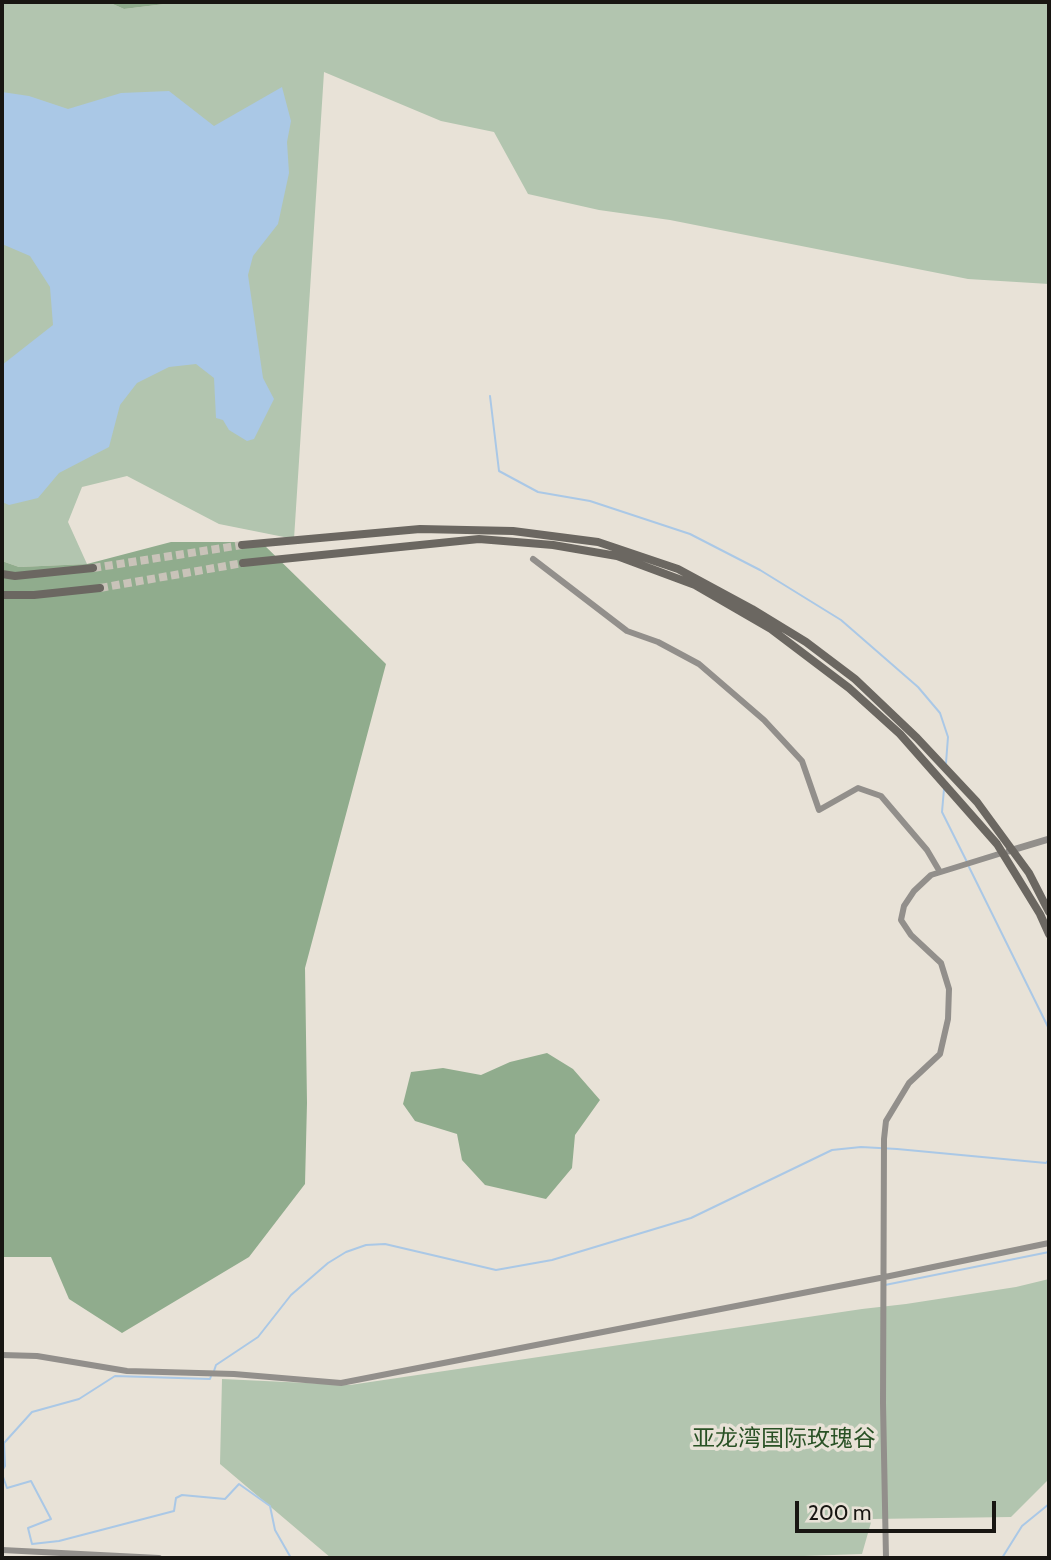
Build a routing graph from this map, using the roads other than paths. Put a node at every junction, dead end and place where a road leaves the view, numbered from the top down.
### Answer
1 (242, 545) tunnel mouth
2 (533, 559) dead end
3 (243, 563) tunnel mouth
4 (93, 568) tunnel mouth
5 (2, 574) edge
6 (100, 588) tunnel mouth
7 (2, 595) edge
8 (837, 665) junction
9 (832, 675) junction
10 (869, 692) junction
11 (861, 699) junction
12 (1049, 839) edge
13 (1013, 850) junction
14 (1002, 853) joint
15 (940, 872) junction
16 (1049, 912) edge
17 (1049, 933) edge
18 (1049, 1243) edge
19 (885, 1277) junction
20 (2, 1355) edge
21 (2, 1550) edge
22 (159, 1558) edge
23 (886, 1558) edge

1 - 8 main road
2 - 15 street
3 - 9 main road
4 - 5 main road
6 - 7 main road
8 - 9 main road
8 - 10 main road
9 - 11 main road
10 - 11 main road
10 - 13 main road
11 - 17 main road
12 - 13 street
13 - 14 street
13 - 16 main road
14 - 15 street
15 - 19 street
18 - 19 street
19 - 20 street
19 - 23 street
21 - 22 street

